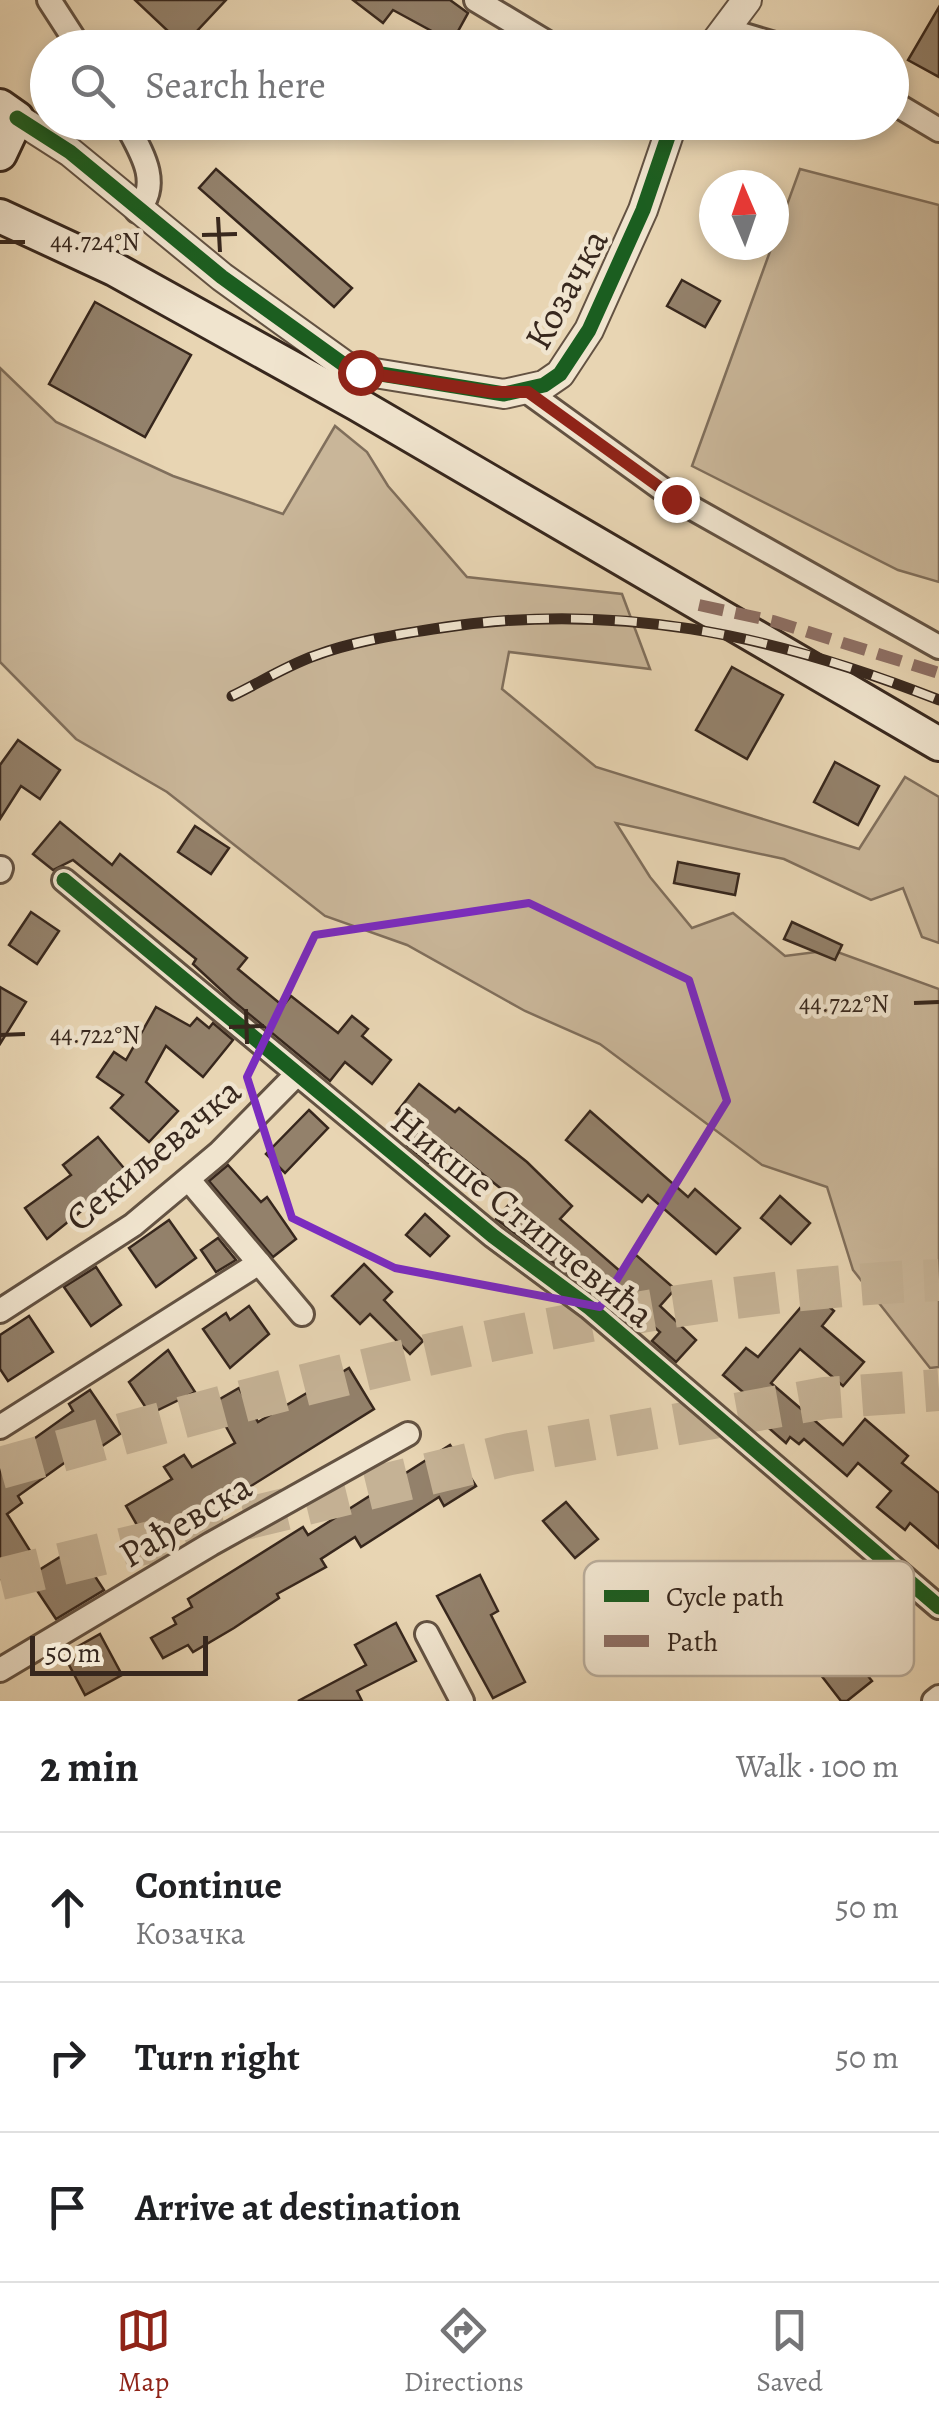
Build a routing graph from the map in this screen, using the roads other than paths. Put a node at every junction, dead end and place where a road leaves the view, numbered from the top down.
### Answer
1 (50, 0) edge
2 (476, 0) edge
3 (746, 0) edge
4 (69, 30) edge
5 (526, 30) edge
6 (723, 30) edge
7 (9, 112) edge
8 (909, 112) edge
9 (30, 126) edge
10 (939, 130) edge
11 (52, 140) edge
12 (132, 140) edge
13 (667, 140) edge
14 (0, 154) edge
15 (137, 211) junction
16 (0, 216) edge
17 (528, 392) junction
18 (939, 647) edge
19 (939, 744) edge
20 (64, 880) dead end
21 (296, 1074) junction
22 (189, 1180) junction
23 (259, 1263) junction
24 (0, 1312) edge
25 (302, 1314) dead end
26 (0, 1427) edge
27 (408, 1434) dead end
28 (885, 1561) edge
29 (914, 1586) edge
30 (939, 1607) edge
31 (427, 1634) dead end
32 (0, 1670) edge
33 (462, 1701) edge

1 - 4 street
2 - 5 street
3 - 6 street
7 - 9 street, Козачка
7 - 14 main road
8 - 10 street
11 - 15 street, Козачка
12 - 15 street
13 - 17 street, Козачка
15 - 17 street, Козачка
16 - 19 main road
17 - 18 street
20 - 21 street, Никше Стипчевића
21 - 22 street, Секиљевачка
21 - 28 street, Никше Стипчевића
22 - 23 street
22 - 24 street, Секиљевачка
23 - 25 street
23 - 26 street
27 - 32 street, Рађевска
29 - 30 street, Никше Стипчевића
31 - 33 street

